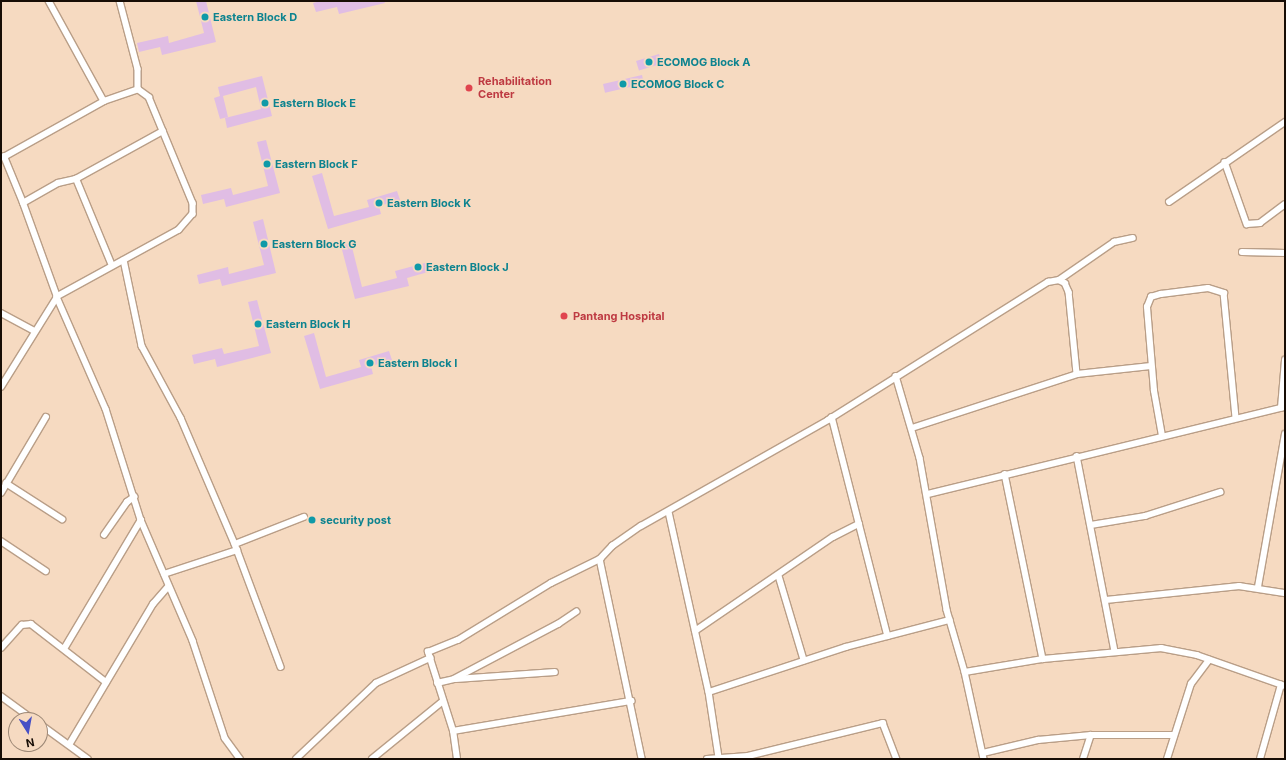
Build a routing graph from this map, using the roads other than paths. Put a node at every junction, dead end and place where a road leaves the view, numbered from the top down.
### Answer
1 (49, 1) edge
2 (120, 1) edge
3 (138, 89) junction
4 (104, 101) junction
5 (1285, 122) edge
6 (163, 131) junction
7 (2, 158) edge
8 (1225, 162) junction
9 (76, 179) junction
10 (1169, 202) dead end
11 (23, 204) junction
12 (1285, 204) edge
13 (1133, 238) dead end
14 (1242, 252) dead end
15 (1285, 253) edge
16 (124, 260) junction
17 (112, 266) junction
18 (1059, 280) junction
19 (57, 297) junction
20 (1, 313) edge
21 (35, 331) junction
22 (1285, 360) edge
23 (1151, 366) junction
24 (1077, 374) junction
25 (896, 376) junction
26 (1, 387) edge
27 (1283, 408) edge
28 (46, 417) dead end
29 (832, 417) junction
30 (1236, 417) junction
31 (912, 428) junction
32 (1285, 434) edge
33 (1162, 436) junction
34 (1077, 456) junction
35 (1005, 474) junction
36 (6, 483) junction
37 (1220, 492) dead end
38 (1, 493) edge
39 (928, 494) junction
40 (134, 497) junction
41 (669, 512) junction
42 (304, 517) dead end
43 (62, 519) dead end
44 (141, 520) junction
45 (858, 524) junction
46 (1091, 525) junction
47 (104, 535) dead end
48 (1, 541) edge
49 (236, 547) junction
50 (600, 559) junction
51 (46, 571) dead end
52 (164, 574) junction
53 (779, 576) junction
54 (1258, 587) junction
55 (168, 588) junction
56 (1285, 593) edge
57 (1106, 600) junction
58 (576, 612) dead end
59 (950, 620) junction
60 (695, 631) junction
61 (888, 636) junction
62 (1, 648) edge
63 (64, 649) junction
64 (1115, 651) junction
65 (430, 658) junction
66 (1043, 659) junction
67 (804, 660) junction
68 (1210, 660) junction
69 (281, 667) dead end
70 (555, 672) dead end
71 (965, 672) junction
72 (454, 680) junction
73 (106, 682) junction
74 (437, 683) junction
75 (1283, 685) edge
76 (709, 692) junction
77 (1, 696) edge
78 (631, 701) junction
79 (442, 702) junction
80 (23, 712) edge
81 (48, 730) edge
82 (453, 731) junction
83 (1091, 735) junction
84 (1174, 735) junction
85 (69, 745) junction
86 (984, 756) edge
87 (719, 757) junction
88 (728, 758) edge
89 (88, 759) edge
90 (240, 759) edge
91 (296, 759) edge
92 (372, 759) edge
93 (457, 759) edge
94 (642, 759) edge
95 (707, 759) edge
96 (897, 759) edge
97 (1083, 759) edge
98 (1167, 759) edge
99 (1260, 759) edge

1 - 4 street
2 - 3 street
3 - 4 street
3 - 6 street
4 - 7 street
5 - 8 street
6 - 9 street
6 - 16 street
7 - 11 street
8 - 10 street
8 - 12 street
9 - 11 street
9 - 17 street
11 - 19 street
13 - 18 street
14 - 15 street
16 - 17 street
16 - 49 street
17 - 19 street
18 - 24 street
18 - 25 street
19 - 21 street
19 - 40 street
20 - 21 street
21 - 26 street
22 - 27 street
23 - 24 street
23 - 30 street
23 - 33 street
24 - 31 street
25 - 29 street
25 - 31 street
27 - 30 street
28 - 36 street
29 - 41 street
29 - 45 street
30 - 33 street
31 - 39 street
32 - 54 street
33 - 34 street
34 - 35 street
34 - 46 street
35 - 39 street
35 - 66 street
36 - 38 street
36 - 43 street
37 - 46 street
39 - 59 street
40 - 44 street
40 - 47 street
41 - 50 street
41 - 60 street
42 - 49 street
44 - 52 street
44 - 63 street
45 - 53 street
45 - 61 street
46 - 57 street
48 - 51 street
49 - 52 street
49 - 69 street
50 - 65 street
50 - 78 street
52 - 55 street
53 - 60 street
53 - 67 street
54 - 56 street
54 - 57 street
55 - 73 street
55 - 90 street
57 - 64 street
58 - 72 street
59 - 61 street
59 - 71 street
60 - 76 street
61 - 67 street
62 - 63 street
63 - 73 street
64 - 66 street
64 - 68 street
65 - 74 street
65 - 91 street
66 - 71 street
67 - 76 street
68 - 75 street
68 - 84 street
70 - 72 street
71 - 86 street
72 - 74 street
73 - 85 street
74 - 79 street
75 - 99 street
76 - 87 street
77 - 80 street
78 - 82 street
78 - 94 street
79 - 82 street
79 - 92 street
81 - 85 street
82 - 93 street
83 - 84 street
83 - 86 street
83 - 97 street
84 - 98 street
85 - 89 street
87 - 88 street
87 - 95 street
88 - 96 street

